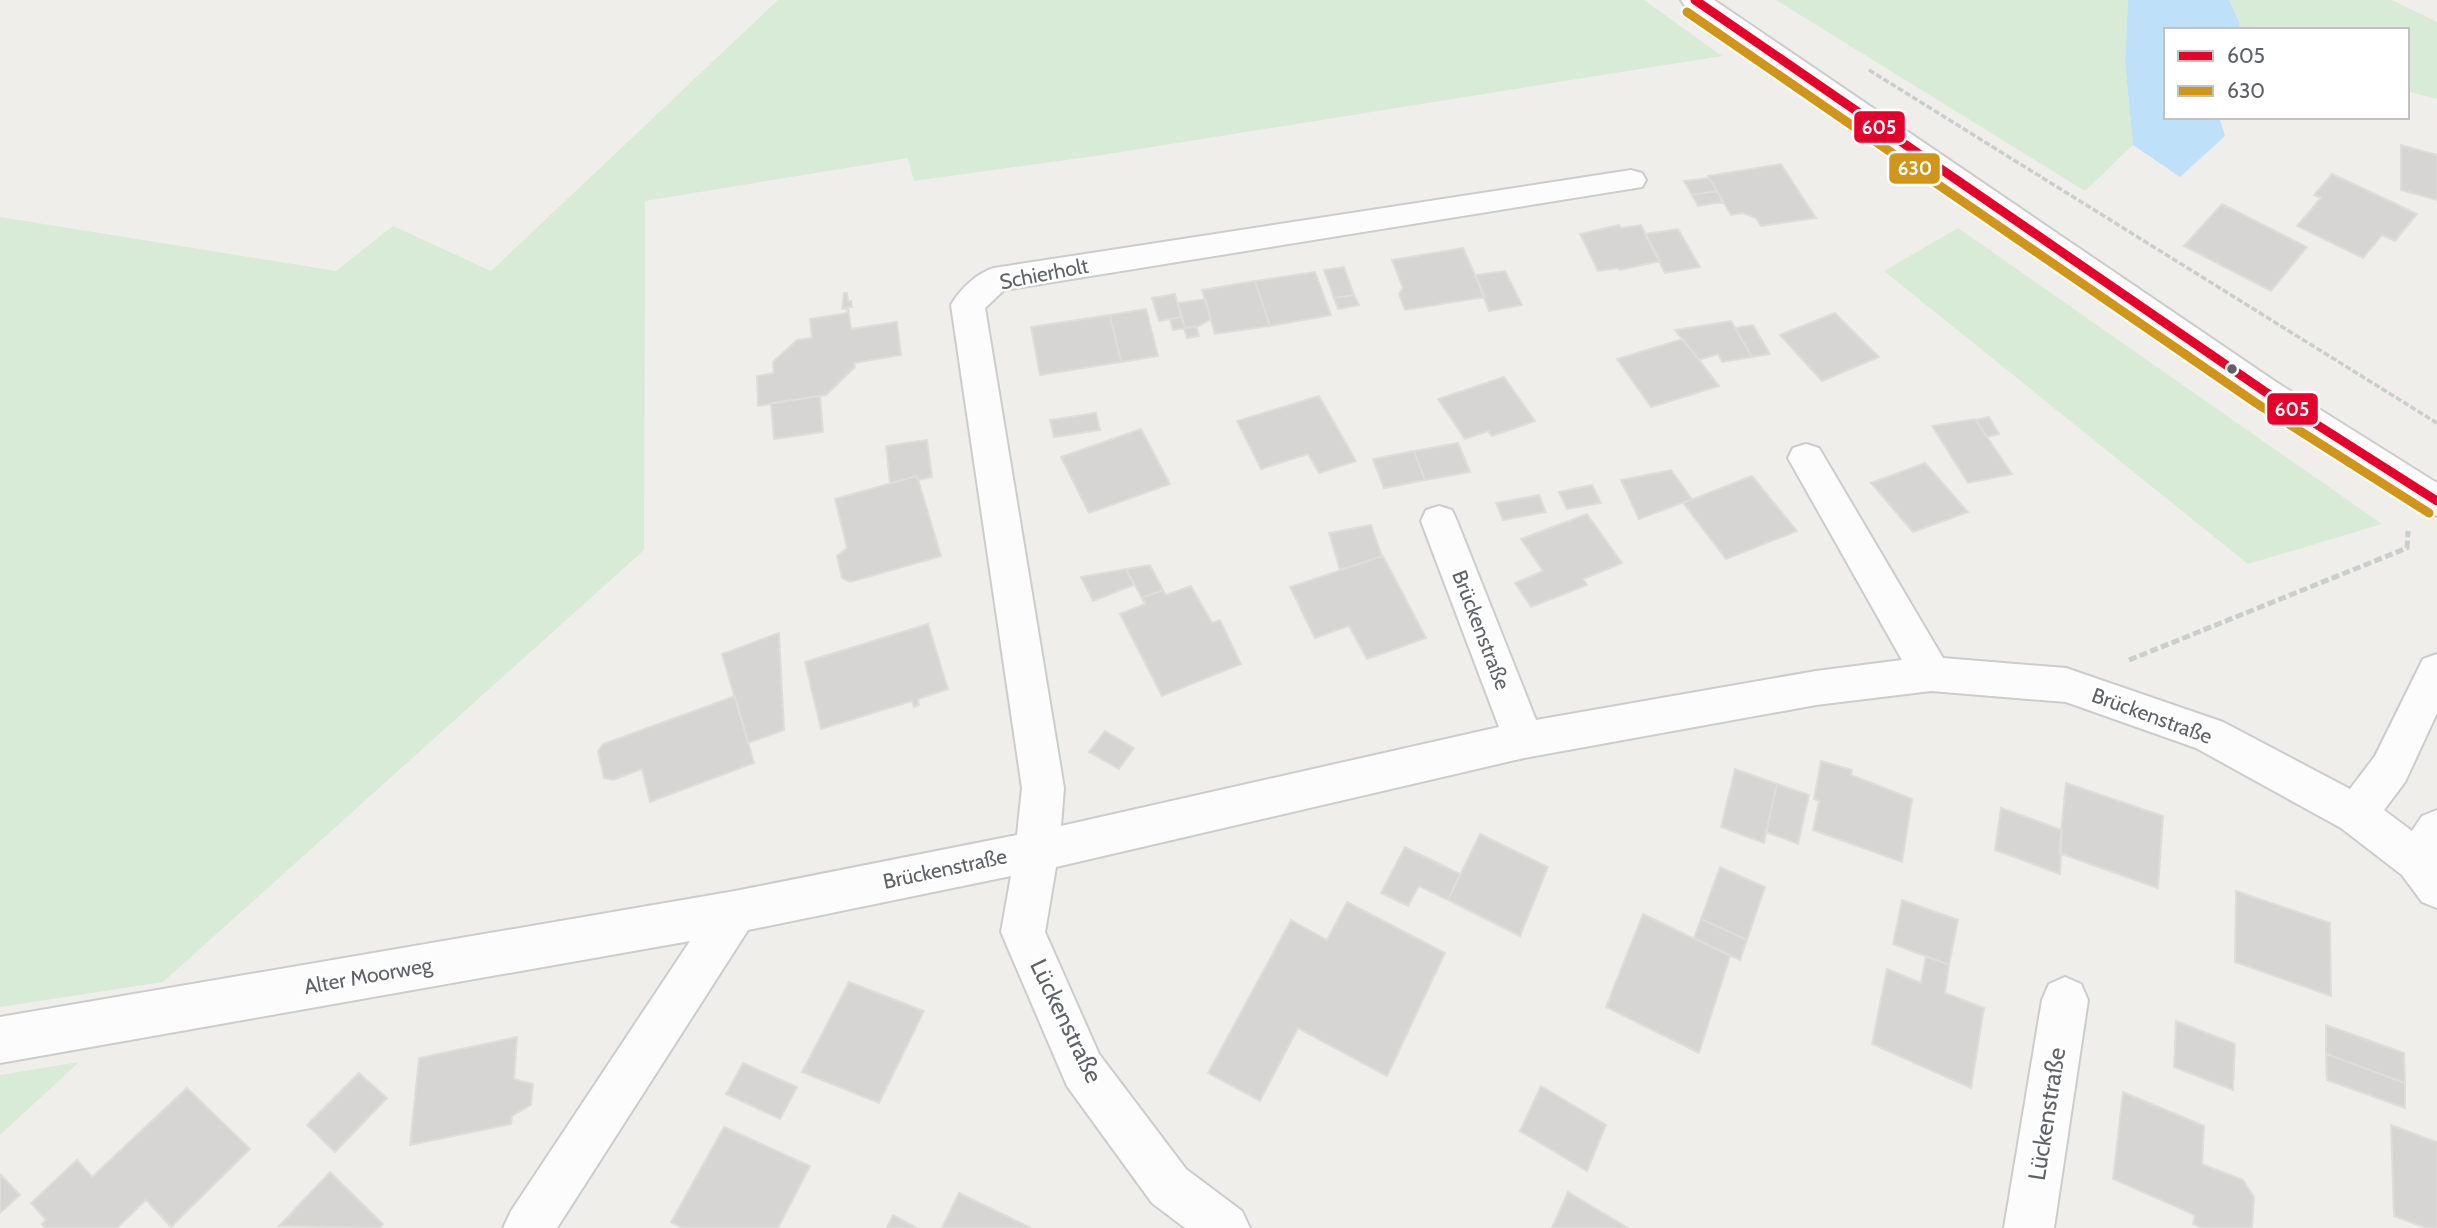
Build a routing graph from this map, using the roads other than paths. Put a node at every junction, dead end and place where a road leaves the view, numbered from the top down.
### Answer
1 (1695, 0) edge
2 (1631, 180) dead end
3 (1806, 458) dead end
4 (2424, 493) edge
5 (1439, 521) dead end
6 (2437, 671) edge
7 (1931, 674) junction
8 (1524, 740) junction
9 (2356, 814) junction
10 (1037, 851) junction
11 (2430, 859) edge
12 (735, 912) junction
13 (2065, 1000) dead end
14 (0, 1040) edge
15 (528, 1228) edge
16 (1225, 1228) edge
17 (2029, 1228) edge

1 - 4 street
2 - 10 street, Schierholt
3 - 7 street
5 - 8 street, Brückenstraße
6 - 9 street
7 - 8 street, Brückenstraße
7 - 9 street, Brückenstraße
8 - 10 street, Brückenstraße
9 - 11 street, Brückenstraße
10 - 12 street, Brückenstraße
10 - 16 street, Lückenstraße
12 - 14 street, Alter Moorweg
12 - 15 street
13 - 17 street, Lückenstraße

